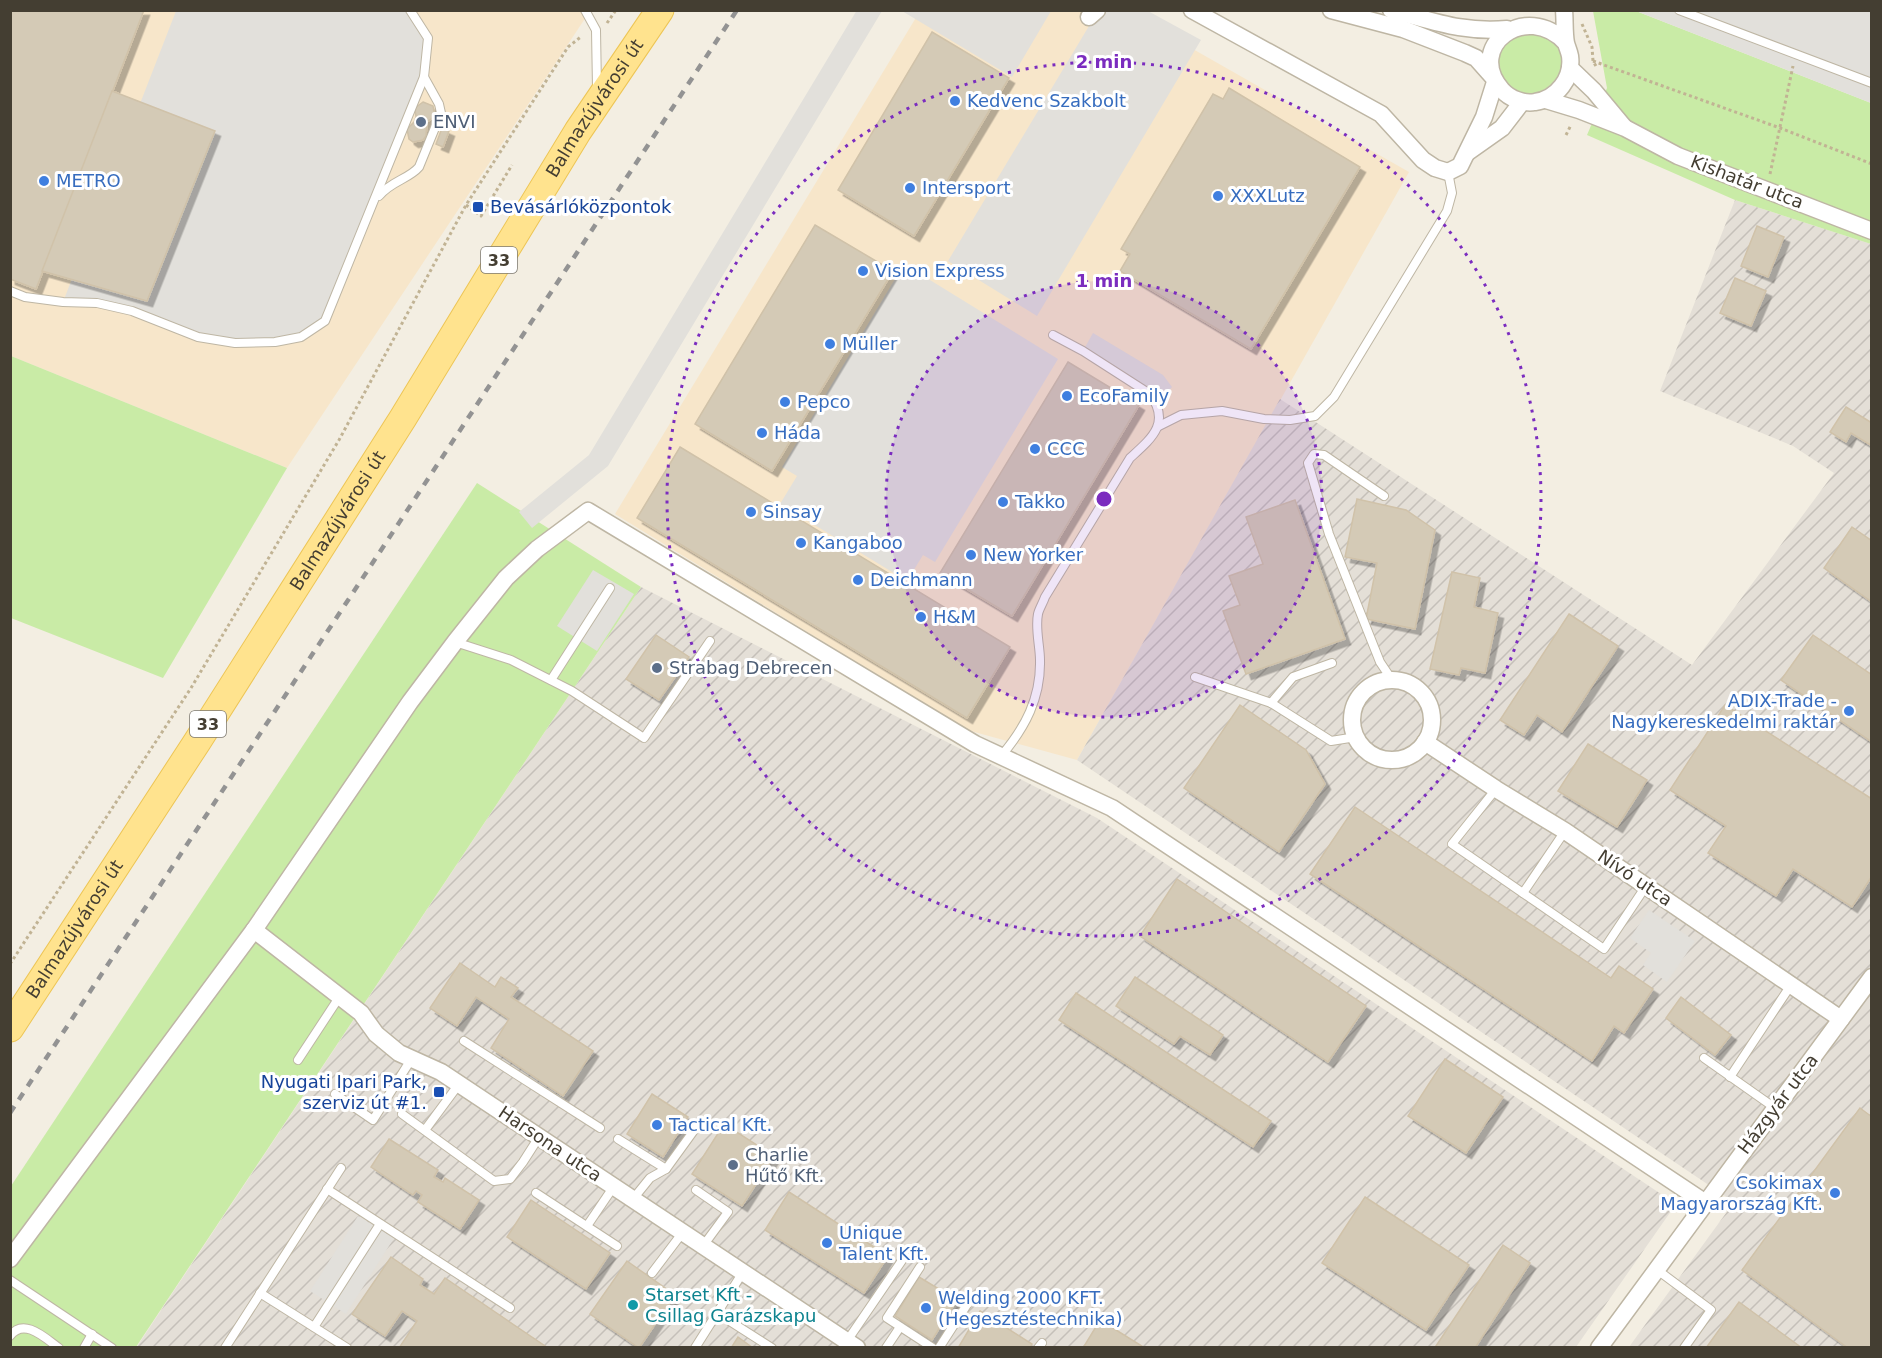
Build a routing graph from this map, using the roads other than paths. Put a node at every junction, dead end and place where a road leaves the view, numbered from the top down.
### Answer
1 (410, 10) edge
2 (585, 10) edge
3 (660, 10) edge
4 (1092, 10) edge
5 (1097, 10) edge
6 (1192, 10) edge
7 (1331, 10) edge
8 (1391, 10) edge
9 (1564, 10) edge
10 (1679, 10) edge
11 (1518, 21) edge
12 (1566, 43) junction
13 (1570, 68) junction
14 (424, 77) junction
15 (1494, 79) junction
16 (1872, 83) edge
17 (1546, 100) junction
18 (597, 102) junction
19 (1522, 102) junction
20 (1625, 128) junction
21 (1465, 154) junction
22 (1448, 172) junction
23 (373, 203) junction
24 (1872, 231) edge
25 (10, 291) edge
26 (1053, 335) dead end
27 (1159, 426) junction
28 (1384, 496) dead end
29 (610, 588) dead end
30 (710, 641) dead end
31 (455, 642) junction
32 (1332, 663) dead end
33 (1195, 677) dead end
34 (550, 680) junction
35 (1392, 680) junction
36 (1271, 703) junction
37 (1356, 737) junction
38 (1425, 742) junction
39 (1001, 757) junction
40 (1496, 789) junction
41 (1565, 831) junction
42 (1646, 886) junction
43 (1523, 893) junction
44 (254, 930) junction
45 (1872, 977) edge
46 (1791, 985) junction
47 (340, 996) junction
48 (1841, 1018) junction
49 (10, 1028) edge
50 (464, 1041) dead end
51 (412, 1058) junction
52 (1704, 1058) dead end
53 (298, 1060) dead end
54 (1730, 1077) junction
55 (459, 1084) junction
56 (335, 1094) dead end
57 (1775, 1108) junction
58 (402, 1113) dead end
59 (600, 1128) dead end
60 (695, 1128) dead end
61 (425, 1130) junction
62 (539, 1137) junction
63 (618, 1139) dead end
64 (341, 1168) dead end
65 (666, 1169) junction
66 (614, 1186) junction
67 (327, 1190) junction
68 (696, 1190) dead end
69 (536, 1193) dead end
70 (633, 1199) junction
71 (1704, 1202) junction
72 (380, 1224) junction
73 (587, 1226) junction
74 (683, 1232) junction
75 (617, 1245) dead end
76 (703, 1246) junction
77 (905, 1256) dead end
78 (10, 1259) edge
79 (920, 1267) dead end
80 (1656, 1269) junction
81 (743, 1272) junction
82 (652, 1273) dead end
83 (10, 1280) edge
84 (260, 1293) junction
85 (968, 1303) dead end
86 (510, 1308) dead end
87 (717, 1312) junction
88 (314, 1327) junction
89 (900, 1327) junction
90 (92, 1335) junction
91 (10, 1336) edge
92 (852, 1344) edge
93 (59, 1347) edge
94 (84, 1347) edge
95 (112, 1347) edge
96 (225, 1347) edge
97 (346, 1347) edge
98 (695, 1347) edge
99 (772, 1347) edge
100 (886, 1347) edge
101 (933, 1347) edge
102 (939, 1347) edge
103 (1599, 1347) edge
104 (1684, 1347) edge

1 - 14 lane
2 - 18 lane
3 - 18 main road, Balmazújvárosi út / 33
4 - 5 street
6 - 22 street
7 - 15 street
8 - 11 street
9 - 12 street
10 - 16 lane
11 - 12 street
11 - 15 street
12 - 13 street
13 - 17 street
13 - 20 street
14 - 23 lane
14 - 23 lane
15 - 19 street
15 - 21 street
17 - 19 street
17 - 20 street, Kishatár utca
18 - 49 main road, Balmazújvárosi út / 33
19 - 21 street
20 - 24 street, Kishatár utca
21 - 22 street
22 - 27 lane
23 - 25 lane
26 - 27 lane
27 - 39 lane
28 - 35 lane
29 - 34 lane
30 - 34 lane
31 - 34 lane
31 - 39 street
31 - 44 street
32 - 36 lane
33 - 36 lane
35 - 37 street
35 - 38 street
36 - 37 lane
37 - 38 street
38 - 40 street, Nívó utca
39 - 71 street
40 - 41 street, Nívó utca
40 - 43 lane
41 - 42 street, Nívó utca
41 - 43 lane
42 - 43 lane
42 - 46 street, Nívó utca
44 - 47 street, Harsona utca
44 - 78 street
45 - 48 street, Házgyár utca
46 - 48 street, Nívó utca
46 - 54 lane
47 - 51 street, Harsona utca
47 - 53 lane
48 - 57 street, Házgyár utca
50 - 59 lane
51 - 55 street, Harsona utca
51 - 56 lane
52 - 54 lane
54 - 57 lane
55 - 61 lane
55 - 62 street, Harsona utca
57 - 71 street, Házgyár utca
58 - 61 lane
60 - 65 lane
61 - 62 lane
62 - 66 street, Harsona utca
63 - 65 lane
64 - 67 lane
65 - 70 lane
66 - 70 street, Harsona utca
66 - 73 lane
67 - 72 lane
67 - 84 lane
68 - 76 lane
69 - 73 lane
70 - 74 street, Harsona utca
71 - 80 street, Házgyár utca
72 - 86 lane
72 - 88 lane
73 - 75 lane
74 - 76 street, Harsona utca
74 - 82 lane
76 - 81 street, Harsona utca
77 - 92 lane
79 - 89 lane
80 - 103 street, Házgyár utca
80 - 104 lane
81 - 87 lane
81 - 92 street, Harsona utca
83 - 90 lane
84 - 88 lane
84 - 96 lane
85 - 102 lane
87 - 98 lane
87 - 99 lane
88 - 97 lane
89 - 100 lane
89 - 101 lane
90 - 94 lane
90 - 95 lane
91 - 93 lane

